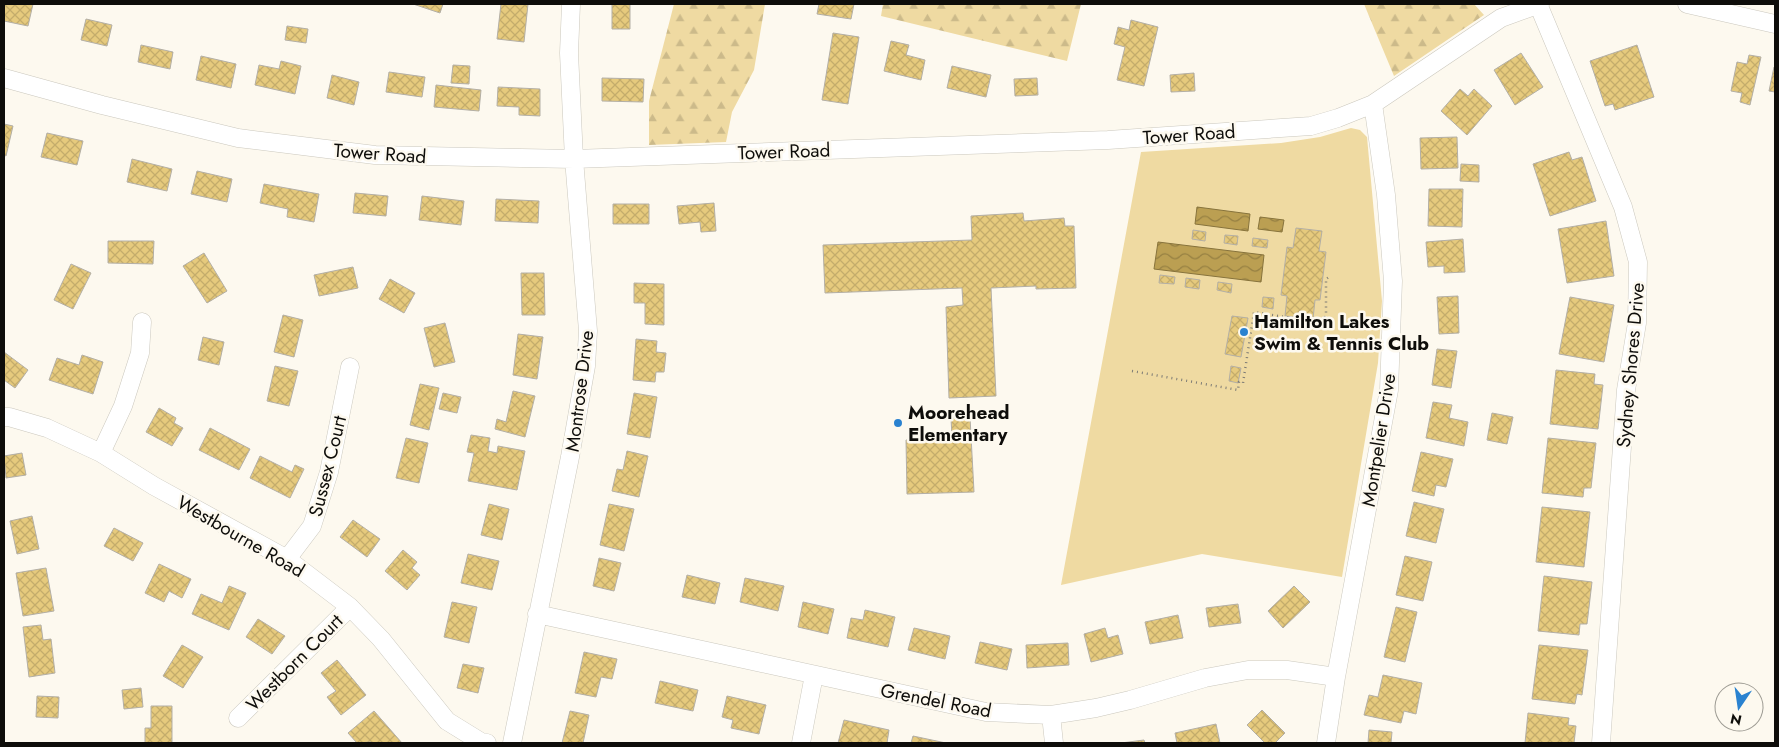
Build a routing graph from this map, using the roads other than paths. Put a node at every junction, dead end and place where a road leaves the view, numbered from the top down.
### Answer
1 (571, 4) edge
2 (1539, 4) edge
3 (1687, 4) edge
4 (1747, 11) edge
5 (1775, 24) edge
6 (4, 78) edge
7 (1374, 104) junction
8 (574, 159) junction
9 (142, 322) dead end
10 (350, 366) dead end
11 (4, 417) edge
12 (101, 453) junction
13 (287, 559) junction
14 (350, 607) junction
15 (537, 614) junction
16 (814, 676) junction
17 (1336, 677) junction
18 (1052, 715) junction
19 (238, 718) dead end
20 (487, 743) edge
21 (512, 743) edge
22 (801, 743) edge
23 (1054, 743) edge
24 (1326, 743) edge
25 (1601, 743) edge

1 - 8 street, Montrose Drive
2 - 7 street, Tower Road
2 - 25 street, Sydney Shores Drive
3 - 4 street
4 - 5 street
6 - 8 street, Tower Road
7 - 8 street, Tower Road
7 - 17 street, Montpelier Drive
8 - 15 street, Montrose Drive
9 - 12 street
10 - 13 street, Sussex Court
11 - 12 street, Westbourne Road
12 - 13 street, Westbourne Road
13 - 14 street, Westbourne Road
14 - 19 street, Westborn Court
14 - 20 street, Westbourne Road
15 - 16 street, Grendel Road
15 - 21 street, Montrose Drive
16 - 18 street, Grendel Road
16 - 22 street
17 - 18 street, Grendel Road
17 - 24 street, Montpelier Drive
18 - 23 street

